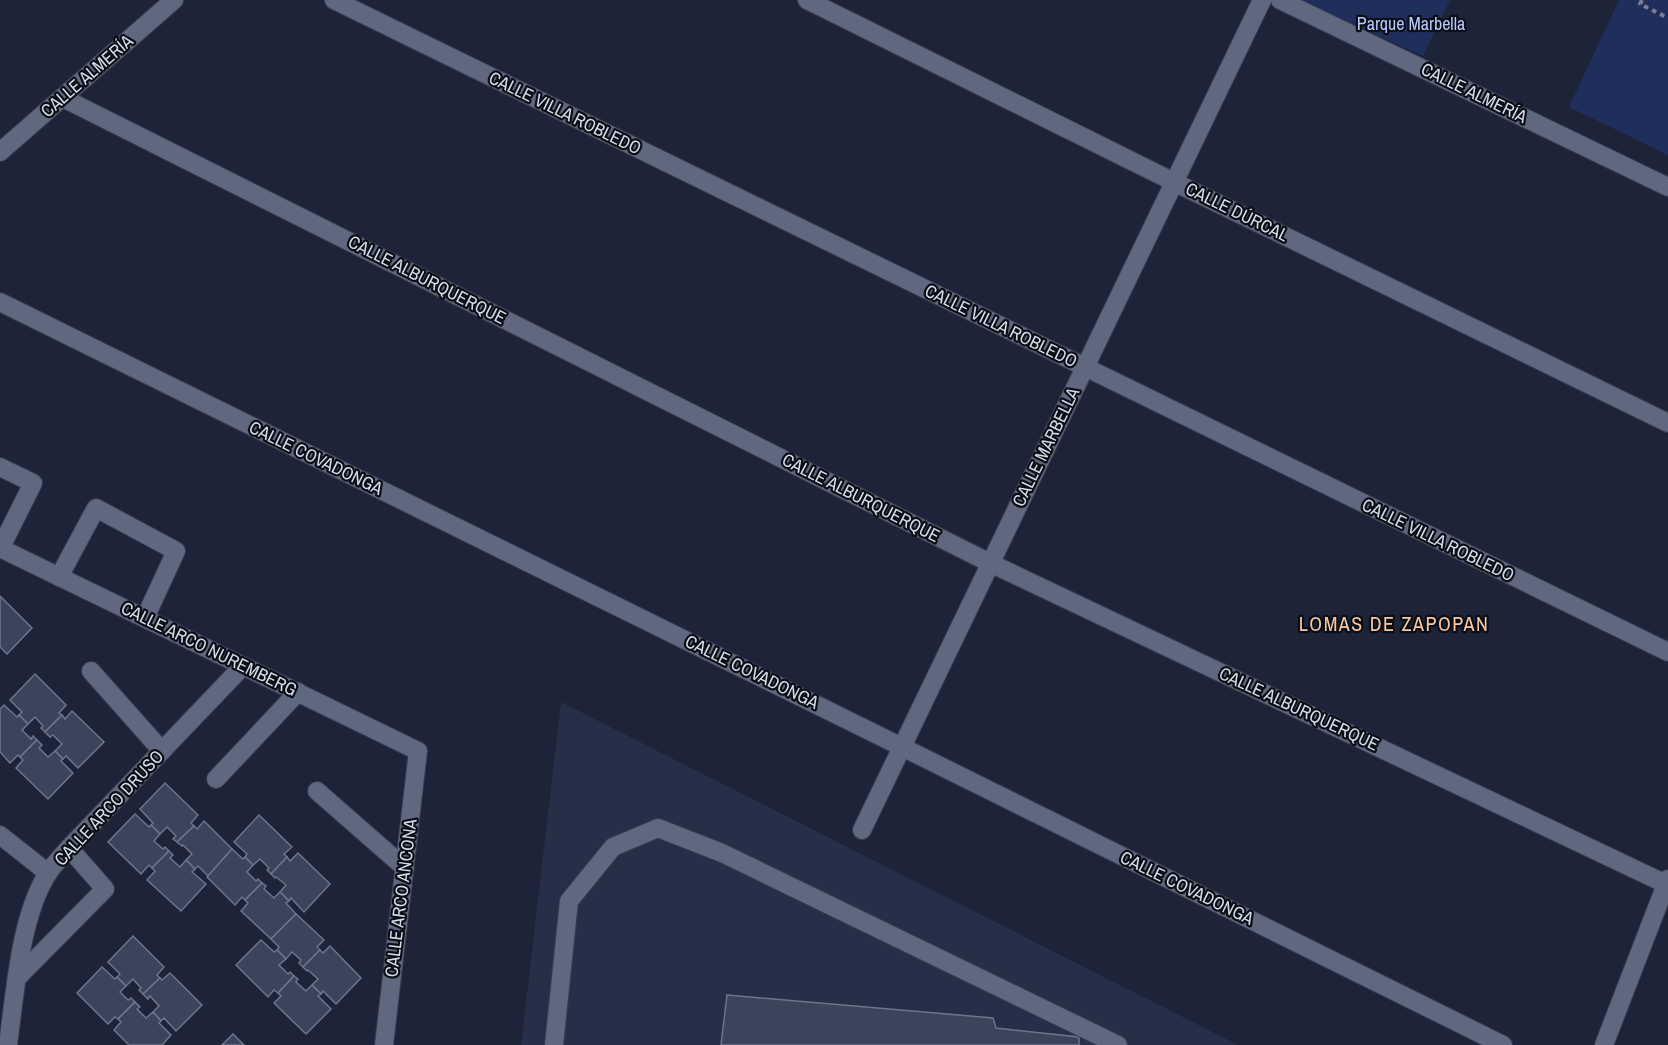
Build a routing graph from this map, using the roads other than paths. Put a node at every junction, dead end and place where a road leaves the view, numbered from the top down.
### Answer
1 (174, 0) edge
2 (334, 0) edge
3 (807, 0) edge
4 (1262, 0) edge
5 (1280, 0) edge
6 (63, 98) junction
7 (0, 153) edge
8 (1174, 182) junction
9 (1668, 187) edge
10 (0, 302) edge
11 (1085, 367) junction
12 (1668, 423) edge
13 (0, 467) edge
14 (0, 549) edge
15 (990, 563) junction
16 (59, 577) junction
17 (145, 618) junction
18 (1668, 652) edge
19 (243, 666) junction
20 (91, 671) dead end
21 (298, 692) junction
22 (902, 747) junction
23 (162, 751) junction
24 (418, 751) joint
25 (216, 779) dead end
26 (317, 792) dead end
27 (862, 830) dead end
28 (0, 835) edge
29 (69, 848) junction
30 (405, 868) junction
31 (48, 873) junction
32 (1667, 881) edge
33 (18, 977) junction
34 (8, 1045) edge
35 (384, 1045) edge
36 (554, 1045) edge
37 (1118, 1045) edge
38 (1503, 1045) edge
39 (1604, 1045) edge

1 - 6 street, CALLE ALMERÍA
2 - 11 street, CALLE VILLA ROBLEDO
3 - 8 street, CALLE DÚRCAL
4 - 8 street, CALLE MARBELLA
5 - 9 street, CALLE ALMERÍA
6 - 7 street, CALLE ALMERÍA
6 - 15 street, CALLE ALBURQUERQUE
8 - 11 street, CALLE MARBELLA
8 - 12 street, CALLE DÚRCAL
10 - 22 street, CALLE COVADONGA
11 - 15 street, CALLE MARBELLA
11 - 18 street, CALLE VILLA ROBLEDO
13 - 14 street
14 - 16 street, CALLE ARCO NUREMBERG
15 - 22 street, CALLE MARBELLA
15 - 32 street, CALLE ALBURQUERQUE
16 - 17 street, CALLE ARCO NUREMBERG
16 - 17 street
17 - 19 street, CALLE ARCO NUREMBERG
19 - 21 street, CALLE ARCO NUREMBERG
19 - 23 street, CALLE ARCO DRUSO
20 - 23 street
21 - 24 street, CALLE ARCO NUREMBERG
21 - 25 street
22 - 27 street, CALLE MARBELLA
22 - 38 street, CALLE COVADONGA
23 - 29 street, CALLE ARCO DRUSO
24 - 30 street, CALLE ARCO ANCONA
26 - 30 street
28 - 31 street
29 - 31 street, CALLE ARCO DRUSO
29 - 33 street
30 - 35 street, CALLE ARCO ANCONA
31 - 33 street, CALLE ARCO DRUSO
32 - 39 street
33 - 34 street, CALLE ARCO DRUSO
36 - 37 street

